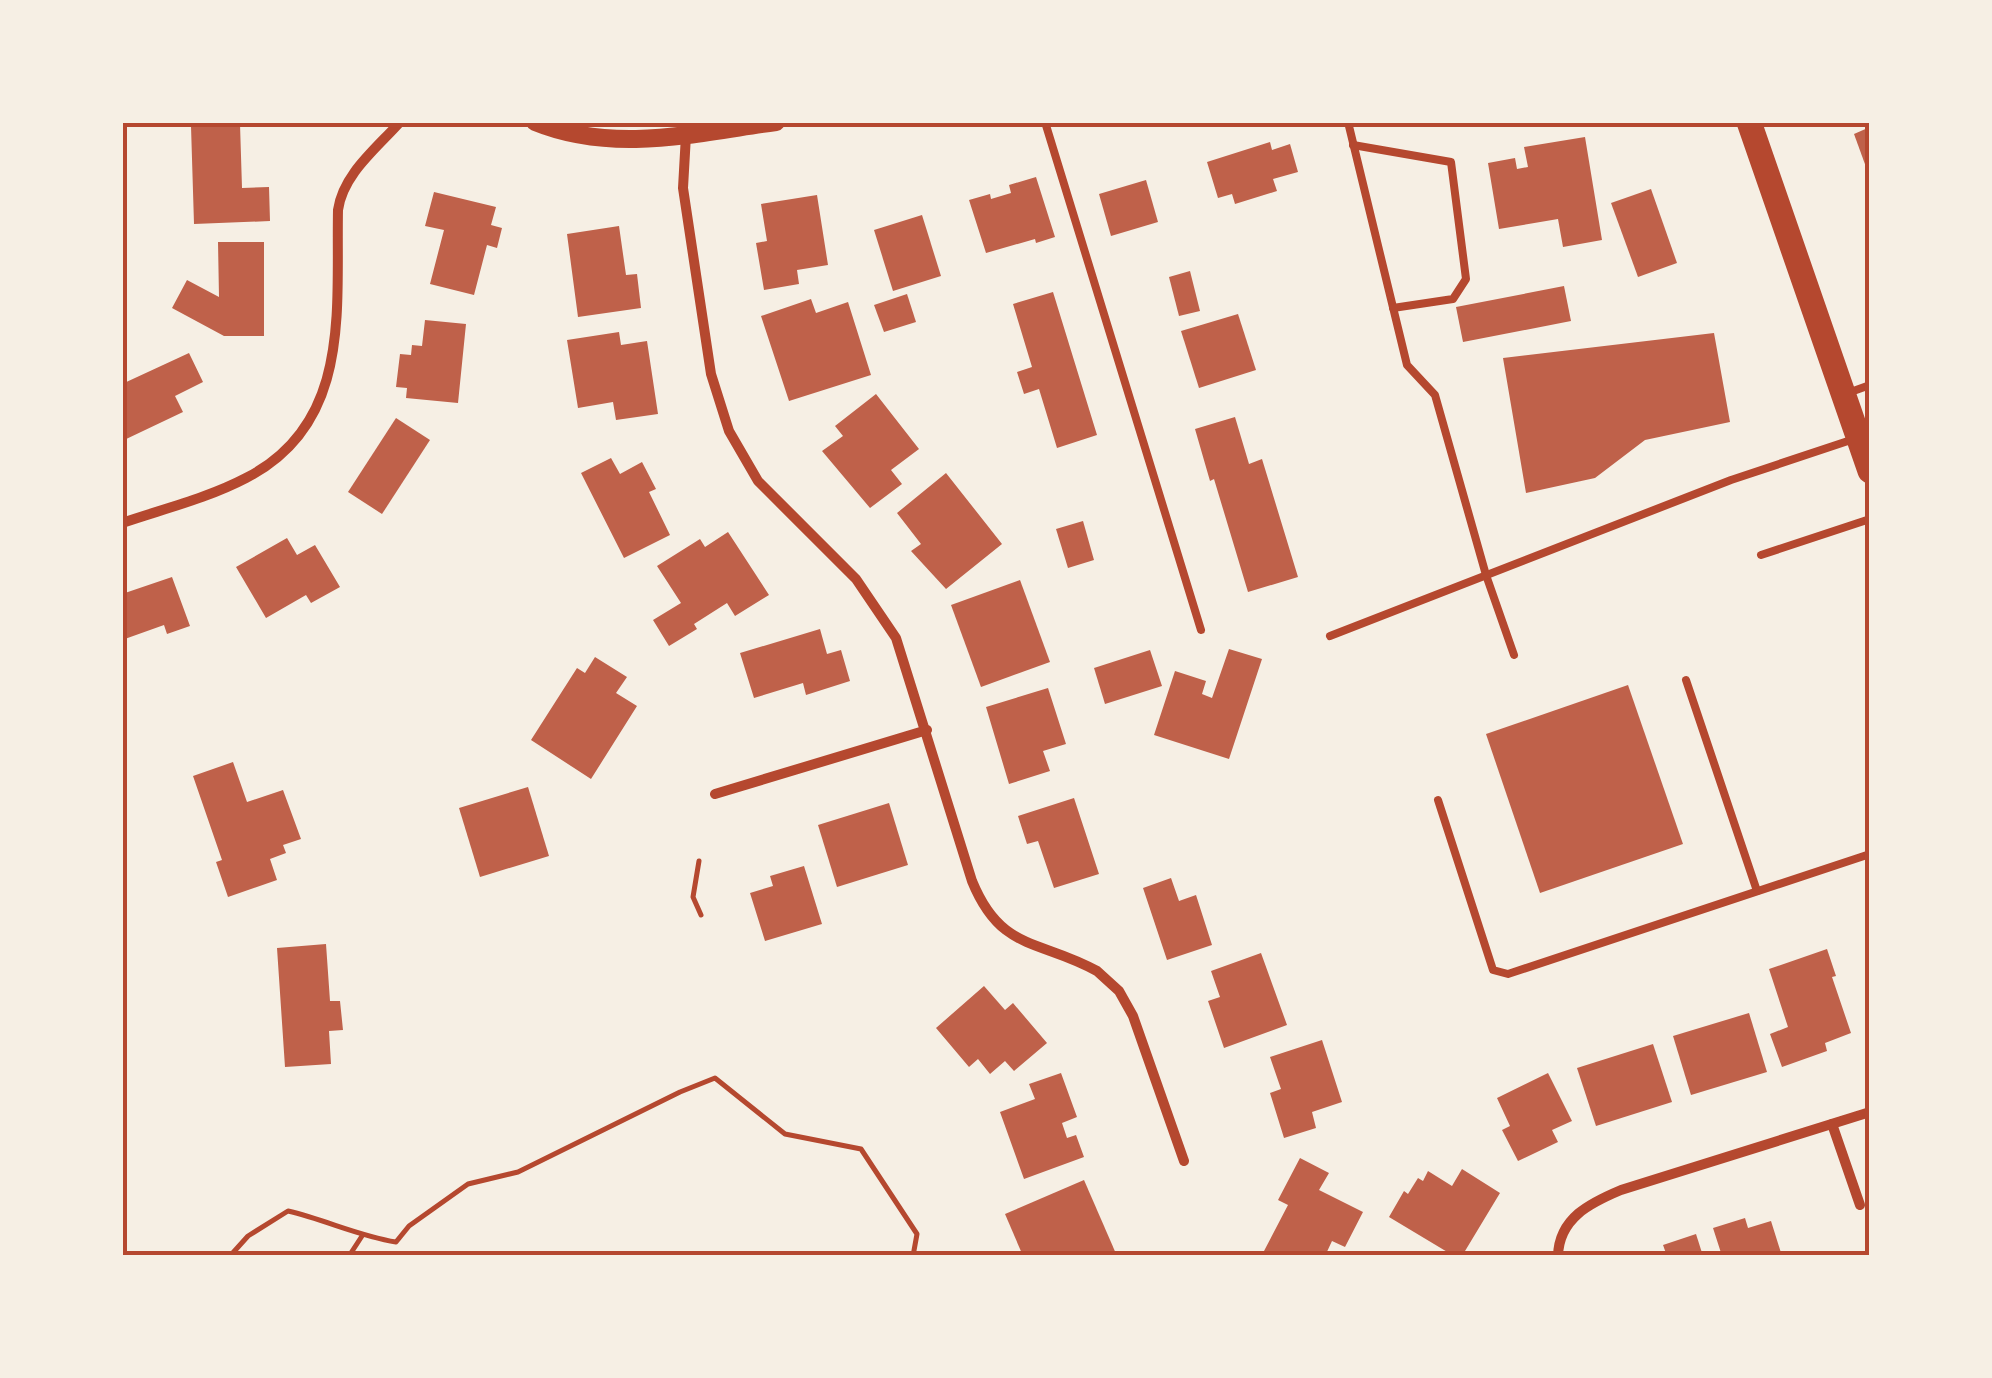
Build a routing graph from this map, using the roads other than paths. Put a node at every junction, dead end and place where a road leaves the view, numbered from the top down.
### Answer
1 (400, 122) edge
2 (535, 122) edge
3 (776, 122) edge
4 (1046, 122) edge
5 (1348, 122) edge
6 (1750, 122) edge
7 (688, 129) edge
8 (1353, 145) junction
9 (1393, 308) junction
10 (1870, 386) edge
11 (1843, 394) junction
12 (1858, 437) junction
13 (1870, 471) edge
14 (1870, 519) edge
15 (122, 523) edge
16 (1761, 555) dead end
17 (1486, 575) junction
18 (1200, 630) dead end
19 (1330, 636) dead end
20 (1514, 655) dead end
21 (1686, 680) dead end
22 (927, 730) junction
23 (715, 794) dead end
24 (1438, 800) dead end
25 (1870, 854) edge
26 (1757, 891) junction
27 (1870, 1112) edge
28 (1832, 1124) junction
29 (1184, 1161) dead end
30 (1860, 1205) dead end
31 (1558, 1256) edge

1 - 15 street
2 - 7 street
3 - 7 street
4 - 18 lane
5 - 8 lane
6 - 11 main road
7 - 22 street
8 - 9 lane
8 - 9 lane
9 - 17 lane
10 - 11 lane
11 - 12 main road
12 - 13 main road
12 - 17 lane
14 - 16 lane
17 - 19 lane
17 - 20 lane
21 - 26 lane
22 - 23 street
22 - 29 street
24 - 26 lane
25 - 26 lane
27 - 28 street
28 - 30 street
28 - 31 street

